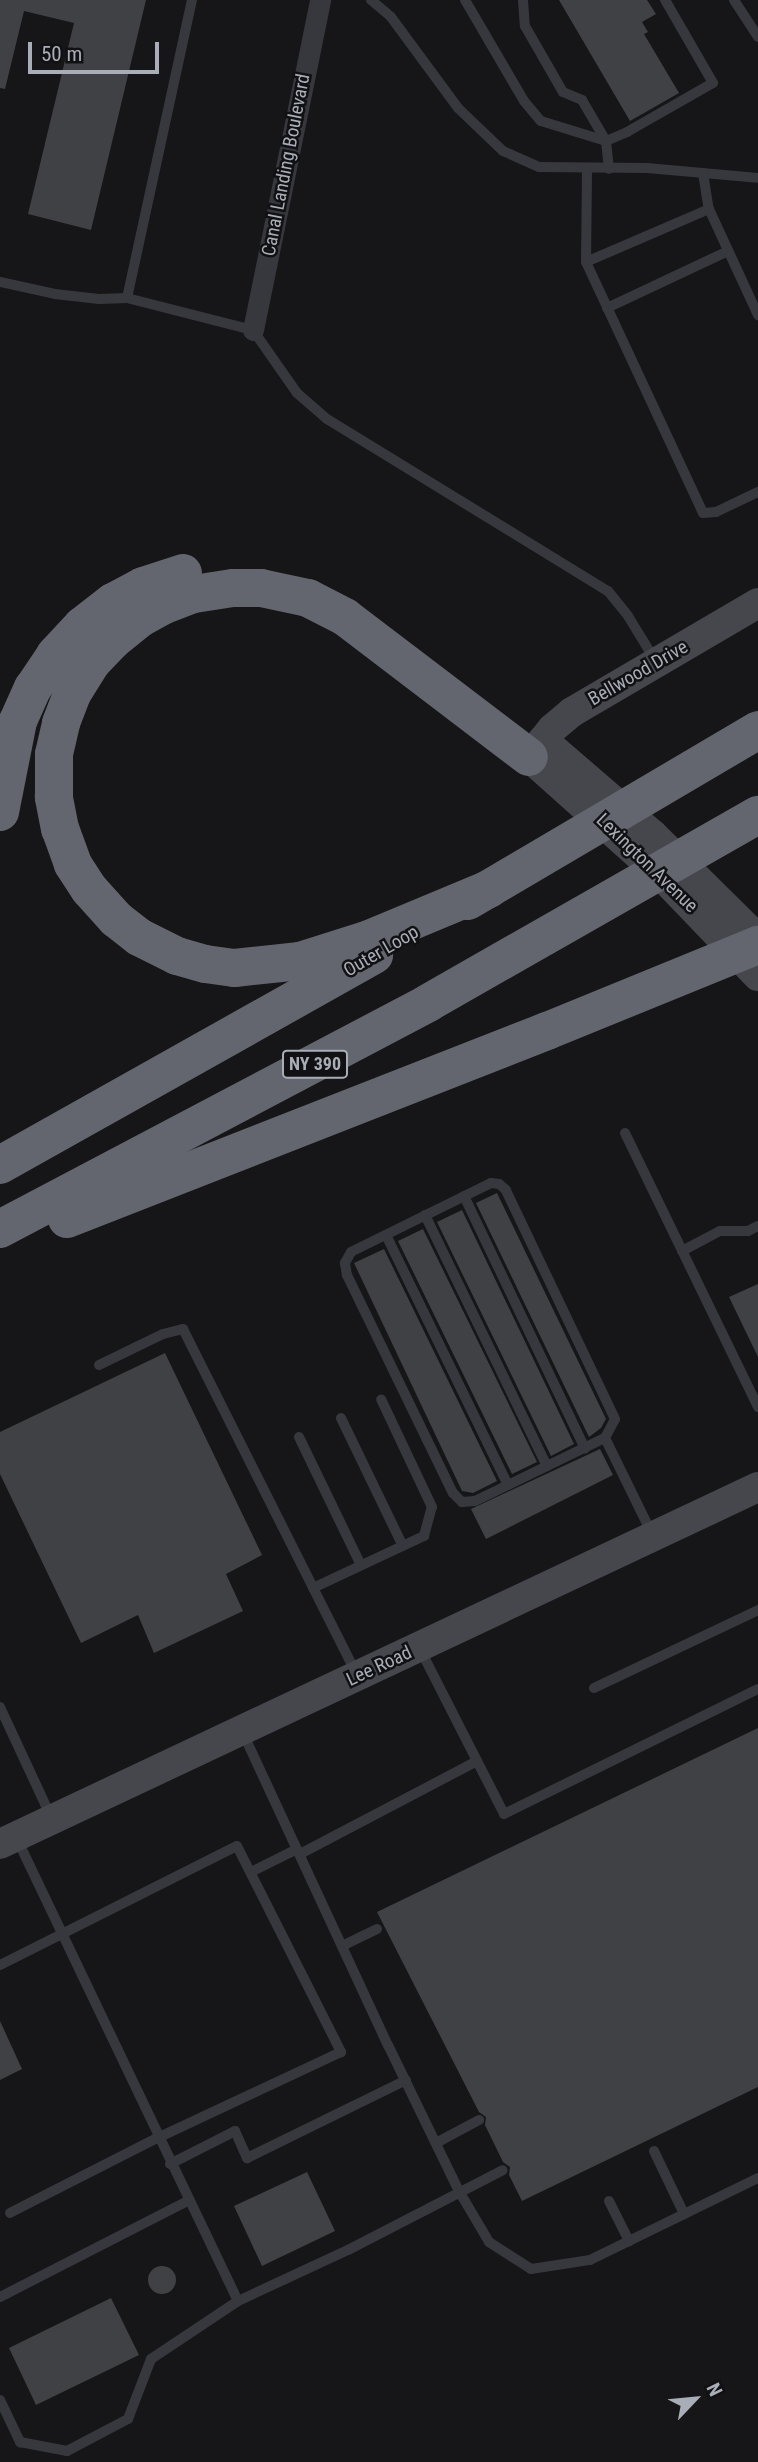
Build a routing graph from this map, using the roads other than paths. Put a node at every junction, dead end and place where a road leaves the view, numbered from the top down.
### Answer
1 (192, 0) edge
2 (320, 0) edge
3 (371, 0) edge
4 (466, 0) edge
5 (523, 0) edge
6 (666, 0) edge
7 (734, 0) edge
8 (757, 35) edge
9 (606, 141) junction
10 (609, 169) junction
11 (587, 170) junction
12 (703, 173) junction
13 (758, 178) edge
14 (709, 209) junction
15 (728, 251) junction
16 (586, 262) junction
17 (0, 282) edge
18 (127, 298) junction
19 (607, 308) junction
20 (758, 315) edge
21 (253, 330) junction
22 (758, 492) edge
23 (758, 603) edge
24 (656, 663) junction
25 (758, 730) edge
26 (536, 749) junction
27 (0, 811) edge
28 (758, 815) edge
29 (489, 889) junction
30 (753, 954) edge
31 (625, 1133) dead end
32 (0, 1165) edge
33 (464, 1196) junction
34 (425, 1215) junction
35 (758, 1226) edge
36 (0, 1230) edge
37 (386, 1235) junction
38 (0, 1245) edge
39 (682, 1251) junction
40 (99, 1365) dead end
41 (755, 1394) edge
42 (381, 1399) dead end
43 (758, 1407) edge
44 (341, 1418) dead end
45 (299, 1437) dead end
46 (605, 1438) junction
47 (586, 1448) junction
48 (547, 1466) junction
49 (508, 1485) junction
50 (758, 1487) edge
51 (653, 1536) junction
52 (403, 1546) junction
53 (361, 1565) junction
54 (313, 1588) junction
55 (758, 1610) edge
56 (419, 1647) junction
57 (357, 1676) junction
58 (594, 1688) dead end
59 (758, 1689) edge
60 (0, 1707) edge
61 (242, 1731) junction
62 (477, 1761) junction
63 (52, 1819) junction
64 (8, 1840) edge
65 (298, 1852) junction
66 (251, 1872) junction
67 (377, 1929) dead end
68 (60, 1934) junction
69 (342, 1946) junction
70 (0, 1965) edge
71 (406, 2080) junction
72 (479, 2120) dead end
73 (158, 2138) junction
74 (436, 2143) junction
75 (654, 2151) dead end
76 (170, 2164) junction
77 (503, 2170) dead end
78 (758, 2178) edge
79 (459, 2191) junction
80 (188, 2201) junction
81 (609, 2201) dead end
82 (10, 2213) dead end
83 (684, 2214) junction
84 (629, 2242) junction
85 (0, 2297) edge
86 (238, 2301) junction
87 (0, 2400) edge

1 - 18 lane
2 - 21 street, Canal Landing Boulevard
3 - 11 lane
4 - 9 lane
5 - 9 lane
6 - 9 lane
7 - 8 lane
9 - 10 lane
10 - 11 lane
10 - 12 lane
11 - 16 lane
12 - 13 lane
12 - 14 lane
14 - 15 lane
14 - 16 lane
15 - 19 lane
15 - 20 lane
16 - 19 lane
17 - 18 lane
18 - 21 lane
19 - 22 lane
21 - 24 lane
23 - 24 street, Bellwood Drive
24 - 26 street, Bellwood Drive
25 - 29 highway, Outer Loop
26 - 27 highway
26 - 29 highway
26 - 30 street, Lexington Avenue
28 - 36 highway, NY 390
29 - 32 highway, Outer Loop
30 - 38 highway
31 - 39 lane
33 - 34 lane
33 - 46 lane
33 - 47 lane
34 - 37 lane
34 - 48 lane
35 - 39 lane
37 - 49 lane
37 - 49 lane
39 - 41 lane
40 - 54 lane
41 - 43 lane
42 - 52 lane
44 - 52 lane
45 - 53 lane
46 - 47 lane
46 - 51 lane
47 - 48 lane
48 - 49 lane
50 - 51 street, Lee Road
51 - 56 street, Lee Road
52 - 53 lane
53 - 54 lane
54 - 57 lane
55 - 58 lane
56 - 57 street, Lee Road
56 - 62 lane
57 - 61 street, Lee Road
59 - 62 lane
60 - 63 lane
61 - 63 street, Lee Road
61 - 65 lane
62 - 65 lane
63 - 64 street, Lee Road
64 - 68 lane
65 - 66 lane
65 - 69 lane
66 - 68 lane
66 - 73 lane
67 - 69 lane
68 - 70 lane
68 - 73 lane
69 - 71 lane
71 - 74 lane
71 - 76 lane
72 - 74 lane
73 - 76 lane
73 - 82 lane
74 - 79 lane
75 - 83 lane
76 - 80 lane
77 - 79 lane
78 - 83 lane
79 - 84 lane
79 - 86 lane
80 - 85 lane
80 - 86 lane
81 - 84 lane
83 - 84 lane
86 - 87 lane

